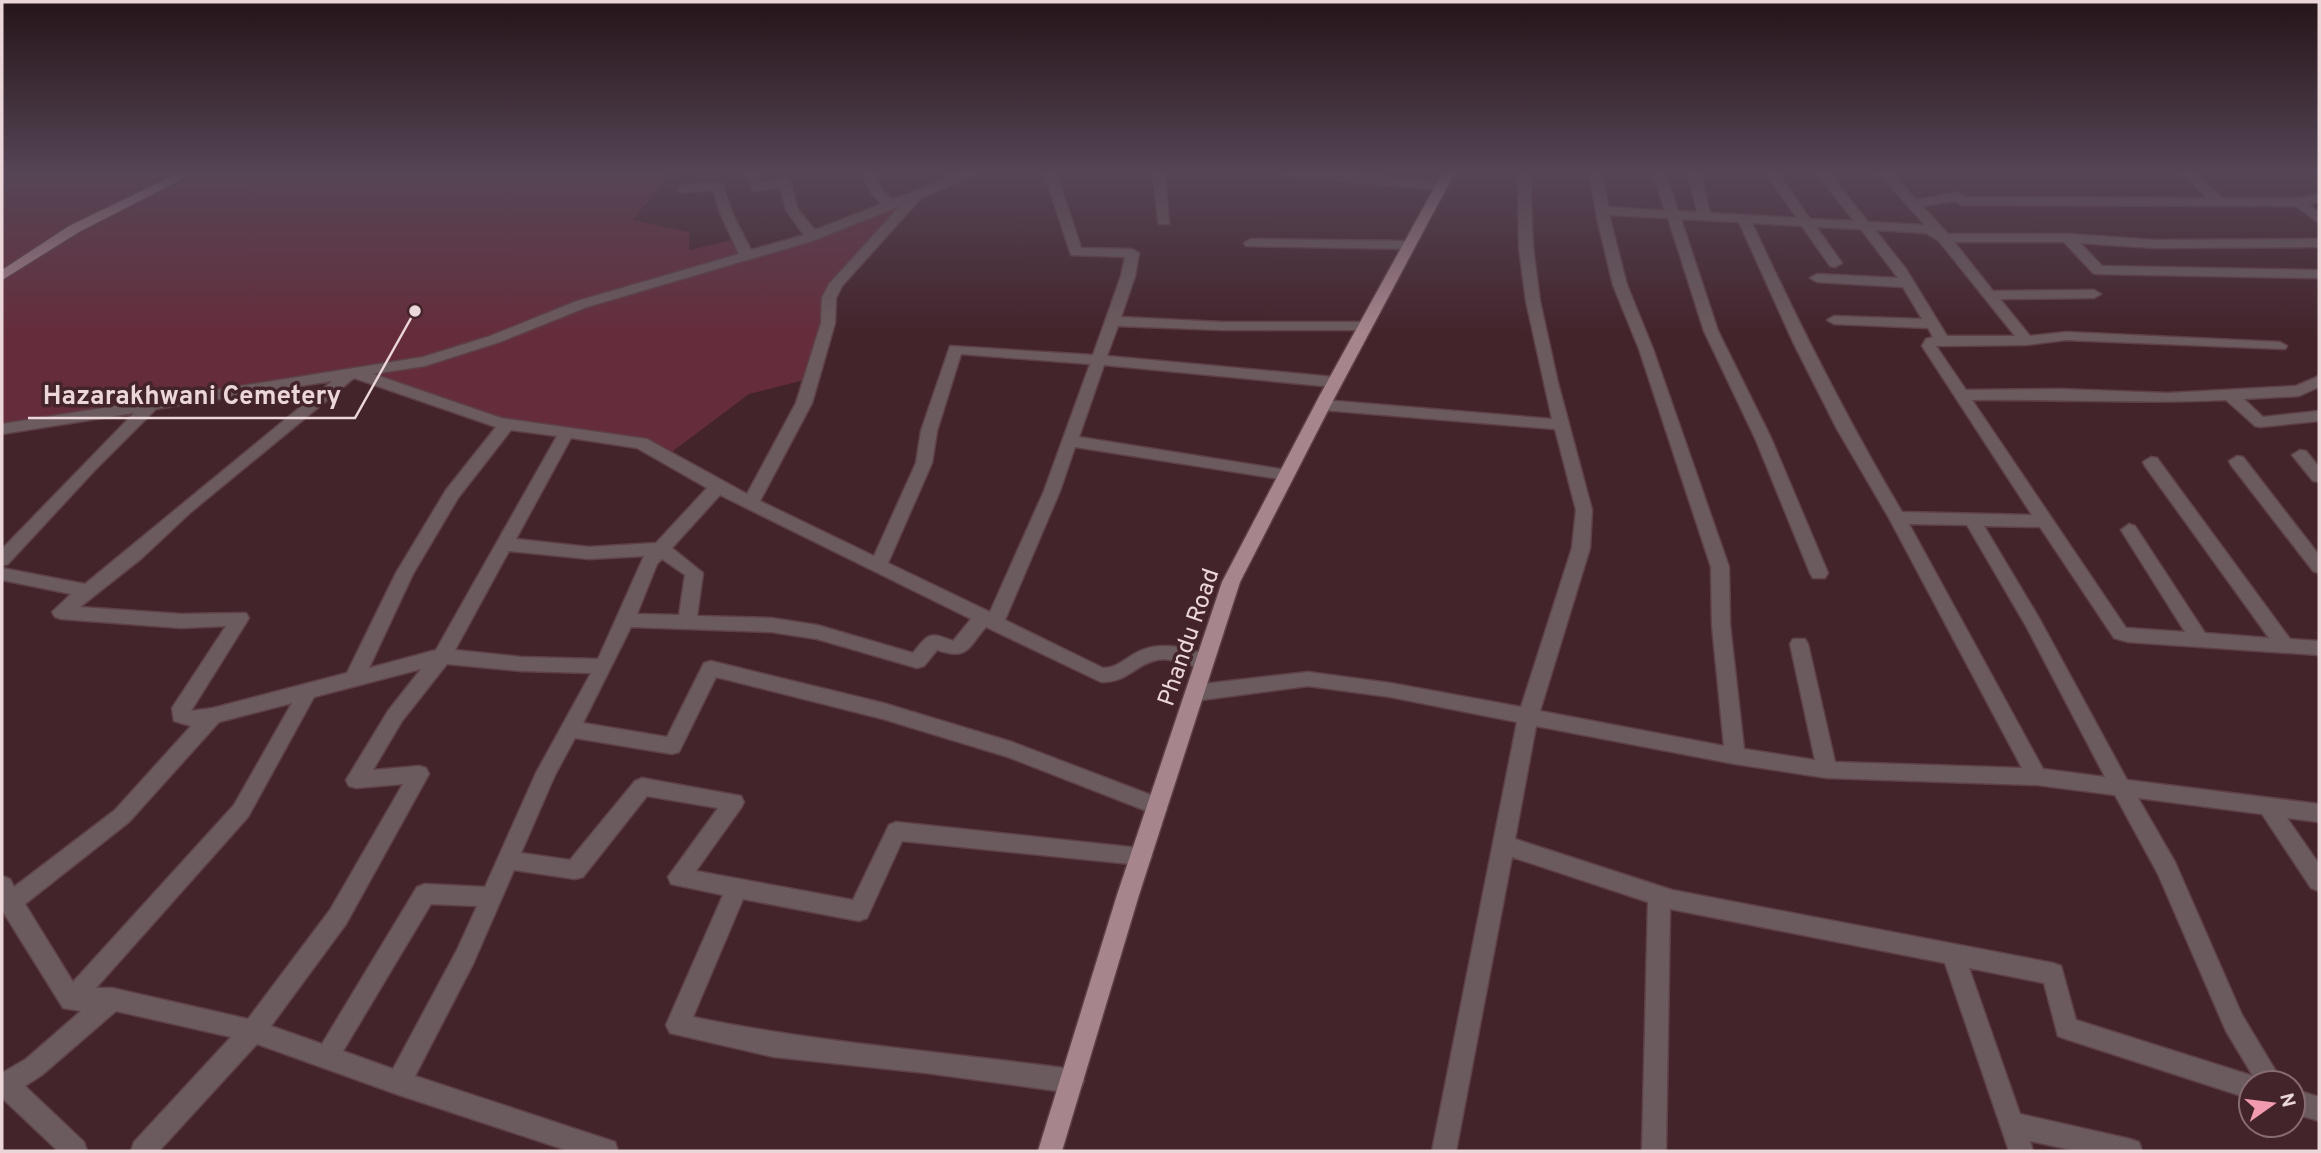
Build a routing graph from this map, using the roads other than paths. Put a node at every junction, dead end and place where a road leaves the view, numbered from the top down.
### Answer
1 (80, 226) edge
2 (732, 226) edge
3 (804, 226) edge
4 (838, 226) edge
5 (889, 226) edge
6 (1067, 226) edge
7 (1420, 226) edge
8 (1525, 226) edge
9 (1606, 226) edge
10 (1678, 226) edge
11 (1747, 226) edge
12 (1809, 226) edge
13 (1861, 226) edge
14 (1865, 226) junction
15 (1933, 226) edge
16 (812, 236) junction
17 (1944, 238) junction
18 (2068, 238) junction
19 (1251, 243) dead end
20 (2319, 243) edge
21 (1409, 245) junction
22 (747, 256) junction
23 (1835, 263) dead end
24 (2319, 274) edge
25 (2, 276) edge
26 (1817, 278) dead end
27 (1907, 283) junction
28 (2094, 294) dead end
29 (1989, 295) junction
30 (1834, 320) dead end
31 (1112, 321) junction
32 (1931, 324) junction
33 (1365, 326) junction
34 (1942, 340) junction
35 (2026, 341) junction
36 (2280, 346) dead end
37 (1098, 360) junction
38 (352, 372) junction
39 (2319, 381) edge
40 (1334, 382) junction
41 (2230, 394) junction
42 (1962, 395) junction
43 (152, 404) junction
44 (1323, 405) junction
45 (2319, 416) edge
46 (507, 424) junction
47 (1562, 425) junction
48 (2, 429) edge
49 (567, 432) junction
50 (1069, 441) junction
51 (2300, 455) dead end
52 (2237, 461) dead end
53 (2151, 462) dead end
54 (1286, 475) junction
55 (2319, 477) edge
56 (718, 486) junction
57 (751, 503) junction
58 (1897, 518) junction
59 (1971, 518) junction
60 (2046, 522) junction
61 (2129, 530) dead end
62 (504, 544) junction
63 (661, 550) junction
64 (2, 560) edge
65 (878, 566) junction
66 (2319, 567) edge
67 (1819, 573) dead end
68 (2, 574) edge
69 (87, 590) junction
70 (625, 620) junction
71 (989, 620) junction
72 (687, 624) junction
73 (2200, 640) junction
74 (1798, 644) dead end
75 (2285, 646) junction
76 (2319, 648) edge
77 (442, 656) junction
78 (1205, 661) junction
79 (604, 666) junction
80 (354, 681) junction
81 (307, 693) junction
82 (1194, 693) junction
83 (213, 716) junction
84 (1528, 717) junction
85 (570, 729) junction
86 (1735, 756) junction
87 (1827, 770) junction
88 (2037, 776) junction
89 (2120, 788) junction
90 (1157, 806) junction
91 (2269, 808) junction
92 (2319, 813) edge
93 (1504, 845) junction
94 (1141, 856) junction
95 (508, 860) junction
96 (2319, 881) edge
97 (737, 888) junction
98 (6, 895) edge
99 (1659, 896) junction
100 (491, 897) junction
101 (1953, 954) junction
102 (112, 999) junction
103 (71, 1000) junction
104 (253, 1031) junction
105 (327, 1057) junction
106 (2262, 1069) edge
107 (1072, 1081) junction
108 (399, 1083) junction
109 (2237, 1083) edge
110 (4, 1085) edge
111 (2011, 1124) junction
112 (564, 1145) edge
113 (75, 1151) edge
114 (143, 1151) edge
115 (606, 1151) edge
116 (1050, 1151) edge
117 (1444, 1151) edge
118 (1654, 1151) edge
119 (2021, 1151) edge
120 (2130, 1151) edge

1 - 25 main road
2 - 22 street
3 - 16 street
4 - 16 street
5 - 57 street
6 - 31 street
7 - 21 main road, Phandu Road
8 - 47 street
9 - 86 street
10 - 67 street
11 - 58 street
12 - 23 street
13 - 14 street
14 - 17 street
14 - 27 street
15 - 17 street
16 - 22 street
17 - 18 street
17 - 29 street
18 - 20 street
18 - 24 street
19 - 21 street
21 - 33 main road, Phandu Road
22 - 38 street
26 - 27 street
27 - 32 street
28 - 29 street
29 - 35 street
30 - 32 street
31 - 33 street
31 - 37 street
32 - 34 street
33 - 40 main road, Phandu Road
34 - 35 street
34 - 42 street
35 - 36 street
37 - 40 street
37 - 50 street
37 - 65 street
38 - 43 street
38 - 46 street
38 - 69 street
39 - 41 street
40 - 44 main road, Phandu Road
41 - 42 street
41 - 45 street
42 - 60 street
43 - 48 street
43 - 64 street
44 - 47 street
44 - 54 main road, Phandu Road
46 - 49 street
46 - 80 street
47 - 84 street
49 - 56 street
49 - 62 street
50 - 54 street
50 - 71 street
51 - 55 street
52 - 66 street
53 - 75 street
54 - 78 main road, Phandu Road
56 - 57 street
56 - 63 street
57 - 65 street
58 - 59 street
58 - 88 street
59 - 60 street
59 - 89 street
60 - 73 street
61 - 73 street
62 - 63 street
62 - 77 street
63 - 70 street
63 - 72 street
65 - 71 street
68 - 69 street
69 - 83 street
70 - 72 street
70 - 79 street
71 - 72 street
71 - 78 street
73 - 75 street
74 - 87 street
75 - 76 street
77 - 79 street
77 - 80 street
77 - 104 street
78 - 82 main road, Phandu Road
79 - 85 street
80 - 81 street
81 - 83 street
81 - 103 street
82 - 84 street
82 - 90 main road, Phandu Road
83 - 98 street
84 - 86 street
84 - 93 street
85 - 90 street
85 - 95 street
86 - 87 street
87 - 88 street
88 - 89 street
89 - 91 street
89 - 106 street
90 - 94 main road, Phandu Road
91 - 92 street
91 - 96 street
93 - 99 street
93 - 117 street
94 - 97 street
94 - 107 main road, Phandu Road
95 - 97 street
95 - 100 street
97 - 107 street
98 - 103 street
99 - 101 street
99 - 118 street
100 - 105 street
100 - 108 street
101 - 109 street
101 - 111 street
102 - 103 street
102 - 104 street
102 - 110 street
104 - 105 street
104 - 114 street
105 - 108 street
107 - 116 main road, Phandu Road
108 - 112 street
110 - 113 street
111 - 119 street
111 - 120 street
112 - 115 street

